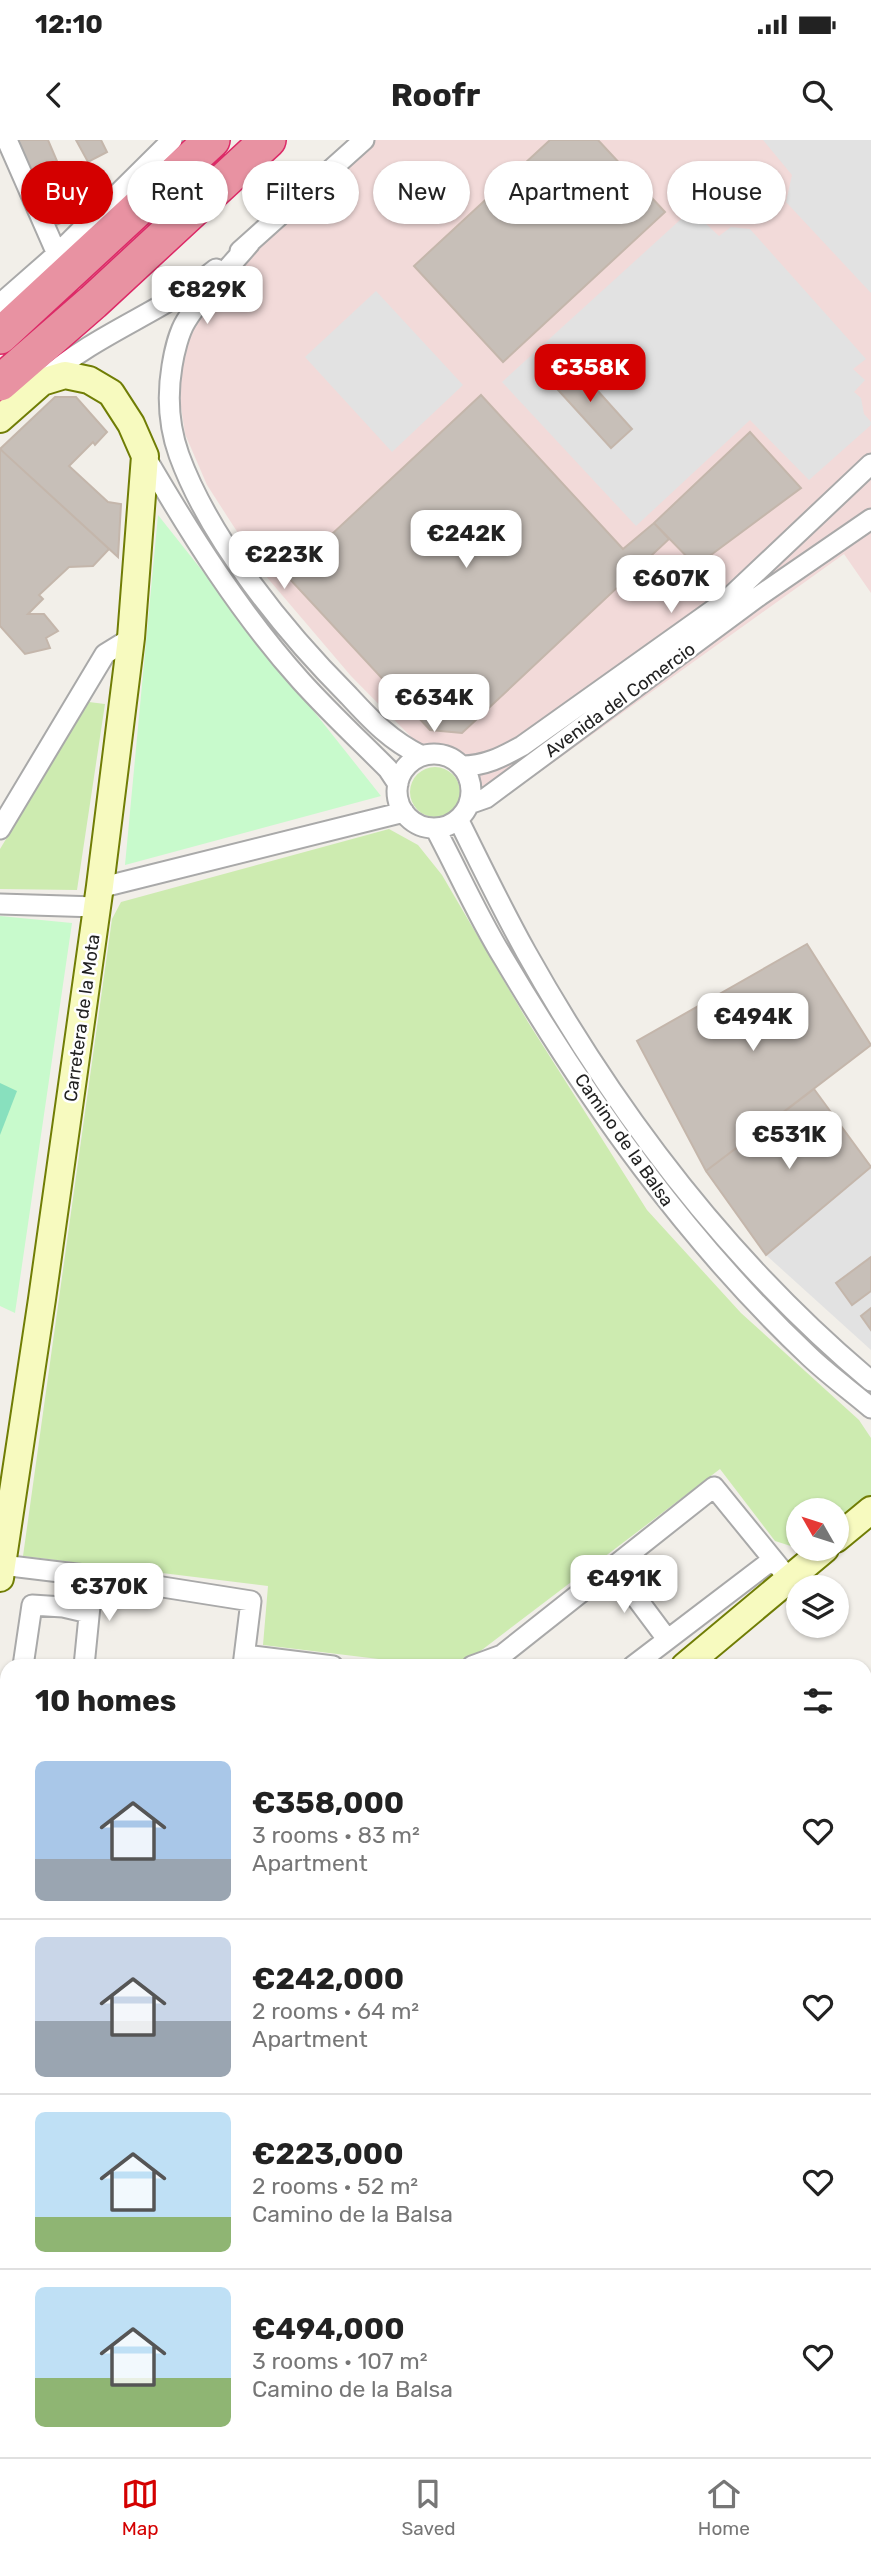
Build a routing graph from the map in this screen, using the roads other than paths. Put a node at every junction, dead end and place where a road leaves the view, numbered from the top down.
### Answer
1 (7, 140) edge
2 (172, 140) edge
3 (191, 140) edge
4 (212, 140) edge
5 (268, 140) edge
6 (364, 140) edge
7 (113, 197) edge
8 (113, 199) edge
9 (86, 224) edge
10 (250, 243) junction
11 (57, 254) junction
12 (0, 304) edge
13 (0, 336) edge
14 (42, 382) junction
15 (0, 383) edge
16 (0, 419) edge
17 (145, 456) junction
18 (871, 464) edge
19 (871, 519) edge
20 (131, 638) junction
21 (422, 756) junction
22 (462, 766) junction
23 (398, 784) junction
24 (404, 812) junction
25 (463, 812) junction
26 (435, 828) junction
27 (0, 829) edge
28 (99, 896) junction
29 (0, 904) edge
30 (871, 1381) edge
31 (871, 1408) edge
32 (871, 1510) edge
33 (849, 1528) edge
34 (800, 1561) edge
35 (614, 1568) junction
36 (781, 1570) junction
37 (1, 1572) edge
38 (93, 1576) junction
39 (89, 1613) junction
40 (667, 1639) junction
41 (24, 1659) edge
42 (85, 1659) edge
43 (244, 1659) edge
44 (506, 1659) edge
45 (643, 1659) edge
46 (692, 1659) edge

1 - 11 street
2 - 7 street
3 - 8 highway
4 - 13 highway
5 - 15 highway
6 - 10 street
9 - 11 street
10 - 14 street
10 - 21 street
11 - 12 street
14 - 16 main road
14 - 17 main road
17 - 20 main road, Carretera de la Mota
17 - 23 street
18 - 22 street, Avenida del Comercio
19 - 25 street, Avenida del Comercio
20 - 27 street
20 - 28 main road, Carretera de la Mota
21 - 22 street
21 - 23 street
22 - 25 street
23 - 24 street
24 - 26 street
24 - 28 street
25 - 26 street
25 - 30 street, Camino de la Balsa
26 - 31 street, Camino de la Balsa
28 - 29 street
28 - 37 main road, Carretera de la Mota
32 - 33 main road
34 - 36 main road
35 - 36 street
35 - 40 street
35 - 44 street
36 - 40 street
36 - 46 main road
37 - 38 street
38 - 39 street
38 - 43 street
39 - 41 street
39 - 42 street
40 - 45 street

